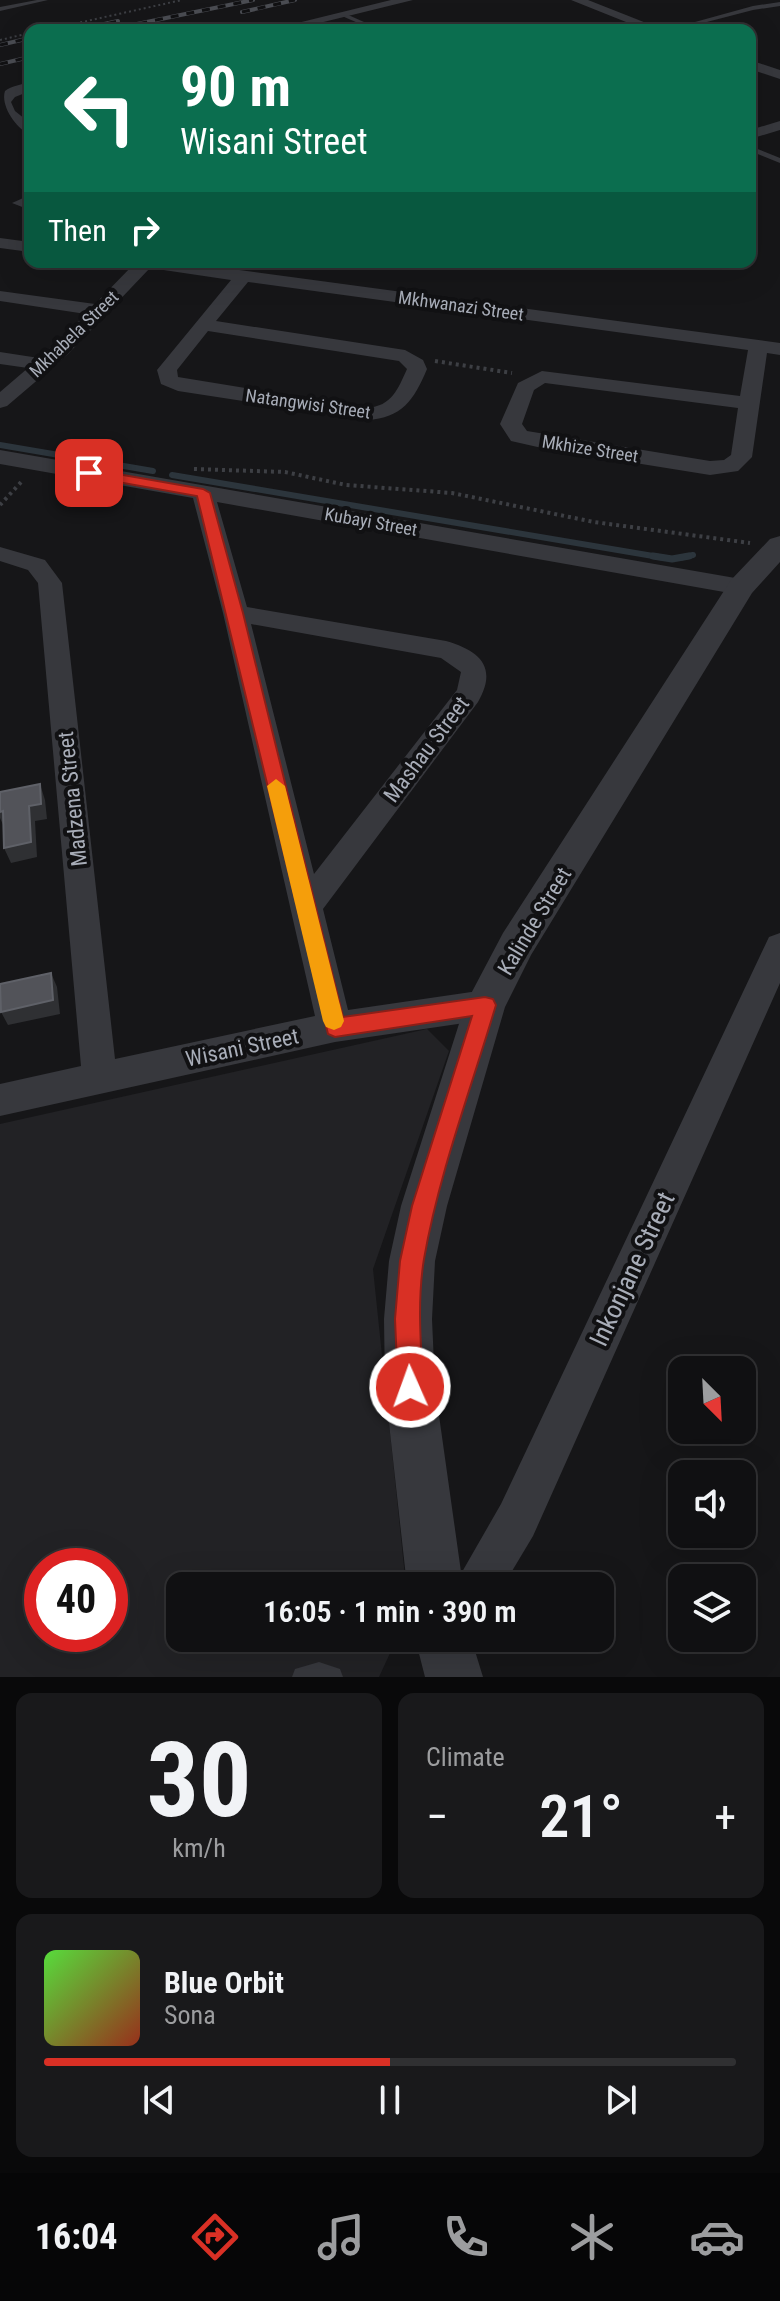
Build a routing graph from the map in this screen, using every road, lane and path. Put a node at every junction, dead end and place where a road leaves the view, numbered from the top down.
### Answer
1 (45, 0) edge
2 (182, 0) edge
3 (407, 0) edge
4 (577, 0) edge
5 (780, 4) edge
6 (0, 9) edge
7 (344, 15) junction
8 (73, 24) edge
9 (303, 24) edge
10 (365, 24) edge
11 (642, 24) edge
12 (692, 24) edge
13 (24, 34) edge
14 (0, 40) edge
15 (756, 66) edge
16 (780, 75) edge
17 (23, 88) edge
18 (0, 91) edge
19 (24, 125) edge
20 (780, 125) edge
21 (756, 133) edge
22 (756, 151) edge
23 (780, 161) edge
24 (0, 243) edge
25 (24, 246) edge
26 (138, 268) edge
27 (186, 268) edge
28 (243, 276) junction
29 (0, 296) edge
30 (100, 310) junction
31 (204, 325) junction
32 (758, 346) junction
33 (780, 349) edge
34 (0, 358) edge
35 (414, 362) junction
36 (44, 365) junction
37 (534, 379) junction
38 (0, 402) edge
39 (747, 403) junction
40 (0, 457) edge
41 (37, 464) junction
42 (141, 482) junction
43 (203, 493) junction
44 (0, 505) edge
45 (780, 546) edge
46 (0, 554) edge
47 (741, 587) junction
48 (236, 613) junction
49 (305, 909) junction
50 (780, 947) edge
51 (485, 1005) junction
52 (335, 1027) junction
53 (100, 1078) junction
54 (0, 1100) edge
55 (433, 1572) edge
56 (485, 1572) edge
57 (303, 1677) edge
58 (332, 1677) edge

1 - 6 lane
2 - 8 path
3 - 7 street
4 - 11 street
5 - 12 lane
7 - 9 street
7 - 10 lane
13 - 14 path
15 - 16 street
17 - 18 lane
17 - 19 street
20 - 21 street
22 - 23 lane
24 - 25 street
26 - 30 street, Mkhabela Street
27 - 28 street, Mkhwanazi Street
28 - 31 street, Natangwisi Street
28 - 32 street, Mkhwanazi Street
29 - 30 street
30 - 36 street, Mkhabela Street
31 - 35 street
31 - 35 street, Natangwisi Street
32 - 33 street, Mkhwanazi Street
32 - 39 street, Mkhize Street
34 - 36 street
35 - 37 path
36 - 38 street, Mkhabela Street
37 - 39 street
37 - 39 street, Mkhize Street
40 - 41 street, Kubayi Street
41 - 42 street, Kubayi Street
41 - 44 path
42 - 43 street, Kubayi Street
42 - 45 path
43 - 47 street, Kubayi Street
43 - 48 street
45 - 47 street, Kalinde Street
46 - 53 street, Madzena Street
47 - 51 street, Kalinde Street
48 - 49 street
48 - 49 street, Mashau Street
49 - 52 street
50 - 56 street, Inkonjane Street
51 - 52 street, Wisani Street
51 - 55 street, Kalinde Street
52 - 53 street, Wisani Street
53 - 54 street, Wisani Street
57 - 58 lane

